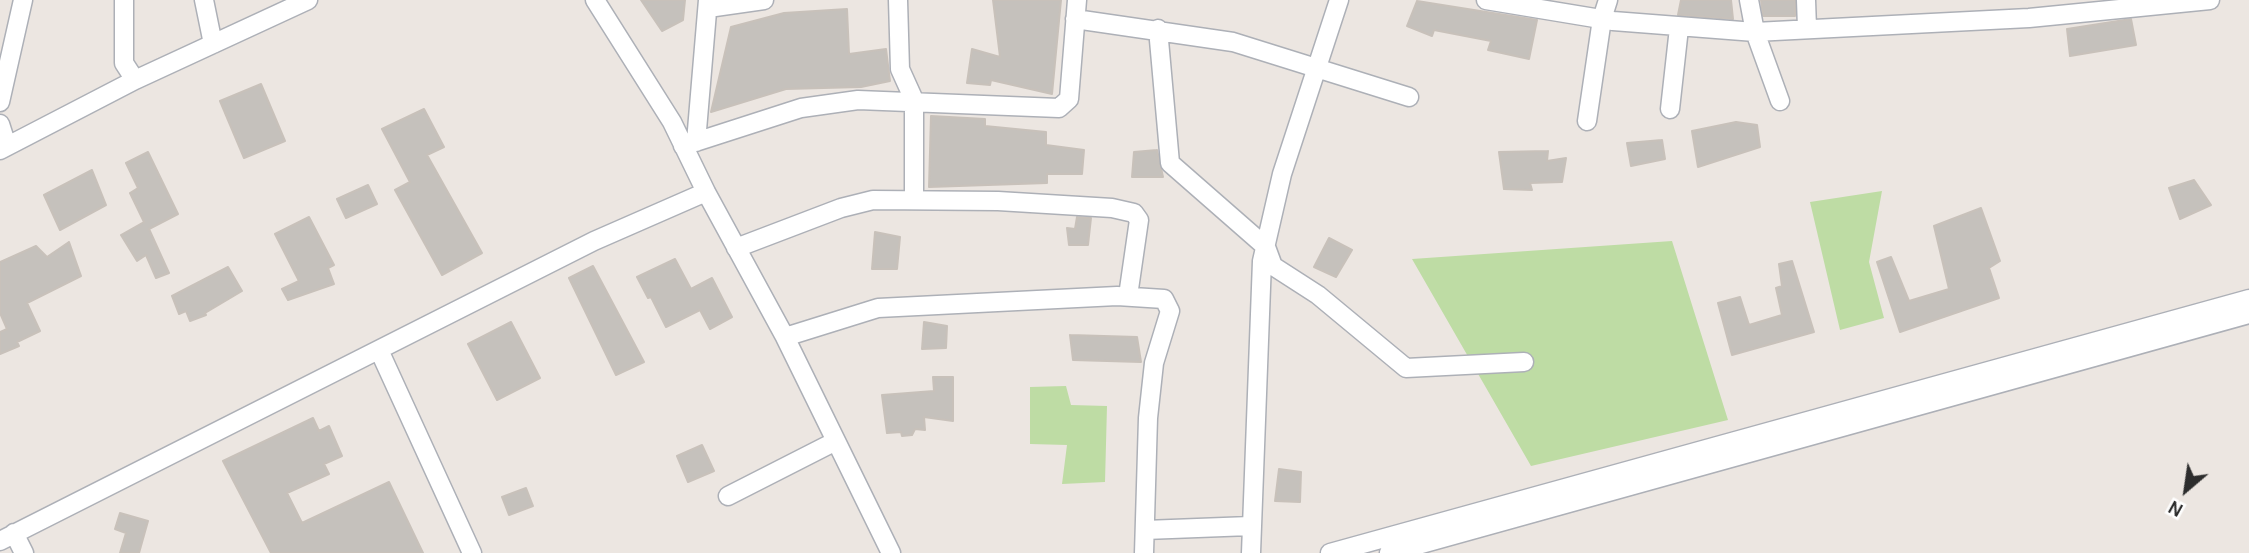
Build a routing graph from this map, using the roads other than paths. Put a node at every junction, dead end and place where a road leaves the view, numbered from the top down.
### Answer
1 (23, 0) edge
2 (124, 0) edge
3 (204, 0) edge
4 (307, 0) edge
5 (595, 0) edge
6 (764, 0) edge
7 (898, 0) edge
8 (1077, 0) edge
9 (1339, 0) edge
10 (1487, 0) edge
11 (1608, 0) edge
12 (1749, 0) edge
13 (1806, 0) edge
14 (2210, 0) edge
15 (708, 4) edge
16 (1075, 19) junction
17 (1602, 19) junction
18 (1679, 28) junction
19 (1807, 28) junction
20 (1158, 29) junction
21 (1755, 32) junction
22 (213, 44) junction
23 (6, 45) edge
24 (1316, 66) junction
25 (135, 80) junction
26 (1409, 97) dead end
27 (914, 100) junction
28 (1780, 101) dead end
29 (0, 102) edge
30 (1670, 109) dead end
31 (1587, 121) dead end
32 (0, 124) edge
33 (690, 144) junction
34 (4, 148) edge
35 (706, 192) junction
36 (914, 199) junction
37 (1266, 247) junction
38 (736, 248) junction
39 (1128, 296) junction
40 (2249, 299) edge
41 (2249, 314) edge
42 (786, 337) junction
43 (379, 350) junction
44 (1524, 362) dead end
45 (836, 441) junction
46 (728, 496) dead end
47 (1250, 526) junction
48 (1145, 530) junction
49 (7, 537) edge
50 (24, 553) edge
51 (472, 553) edge
52 (891, 553) edge
53 (1144, 553) edge
54 (1251, 553) edge
55 (1330, 553) edge
56 (1390, 553) edge

1 - 23 street
2 - 25 street
3 - 22 street
4 - 22 street
5 - 33 street
6 - 15 street
7 - 27 street
8 - 16 street
9 - 24 street
10 - 17 street
11 - 17 street
12 - 21 street
13 - 19 street
14 - 19 street
15 - 33 street
16 - 20 street
16 - 27 street
17 - 18 street
17 - 31 street
18 - 21 street
18 - 30 street
19 - 21 street
20 - 24 street
20 - 37 street
21 - 28 street
22 - 25 street
23 - 29 street
24 - 26 street
24 - 37 street
25 - 34 street
27 - 33 street
27 - 36 street
32 - 34 street
33 - 35 street
35 - 38 street
35 - 43 street
36 - 38 street
36 - 39 street
37 - 44 street
37 - 47 street
38 - 42 street
39 - 42 street
39 - 48 street
40 - 55 street
41 - 56 street
42 - 45 street
43 - 49 street
43 - 51 street
45 - 46 street
45 - 52 street
47 - 48 street
47 - 54 street
48 - 53 street
49 - 50 street

